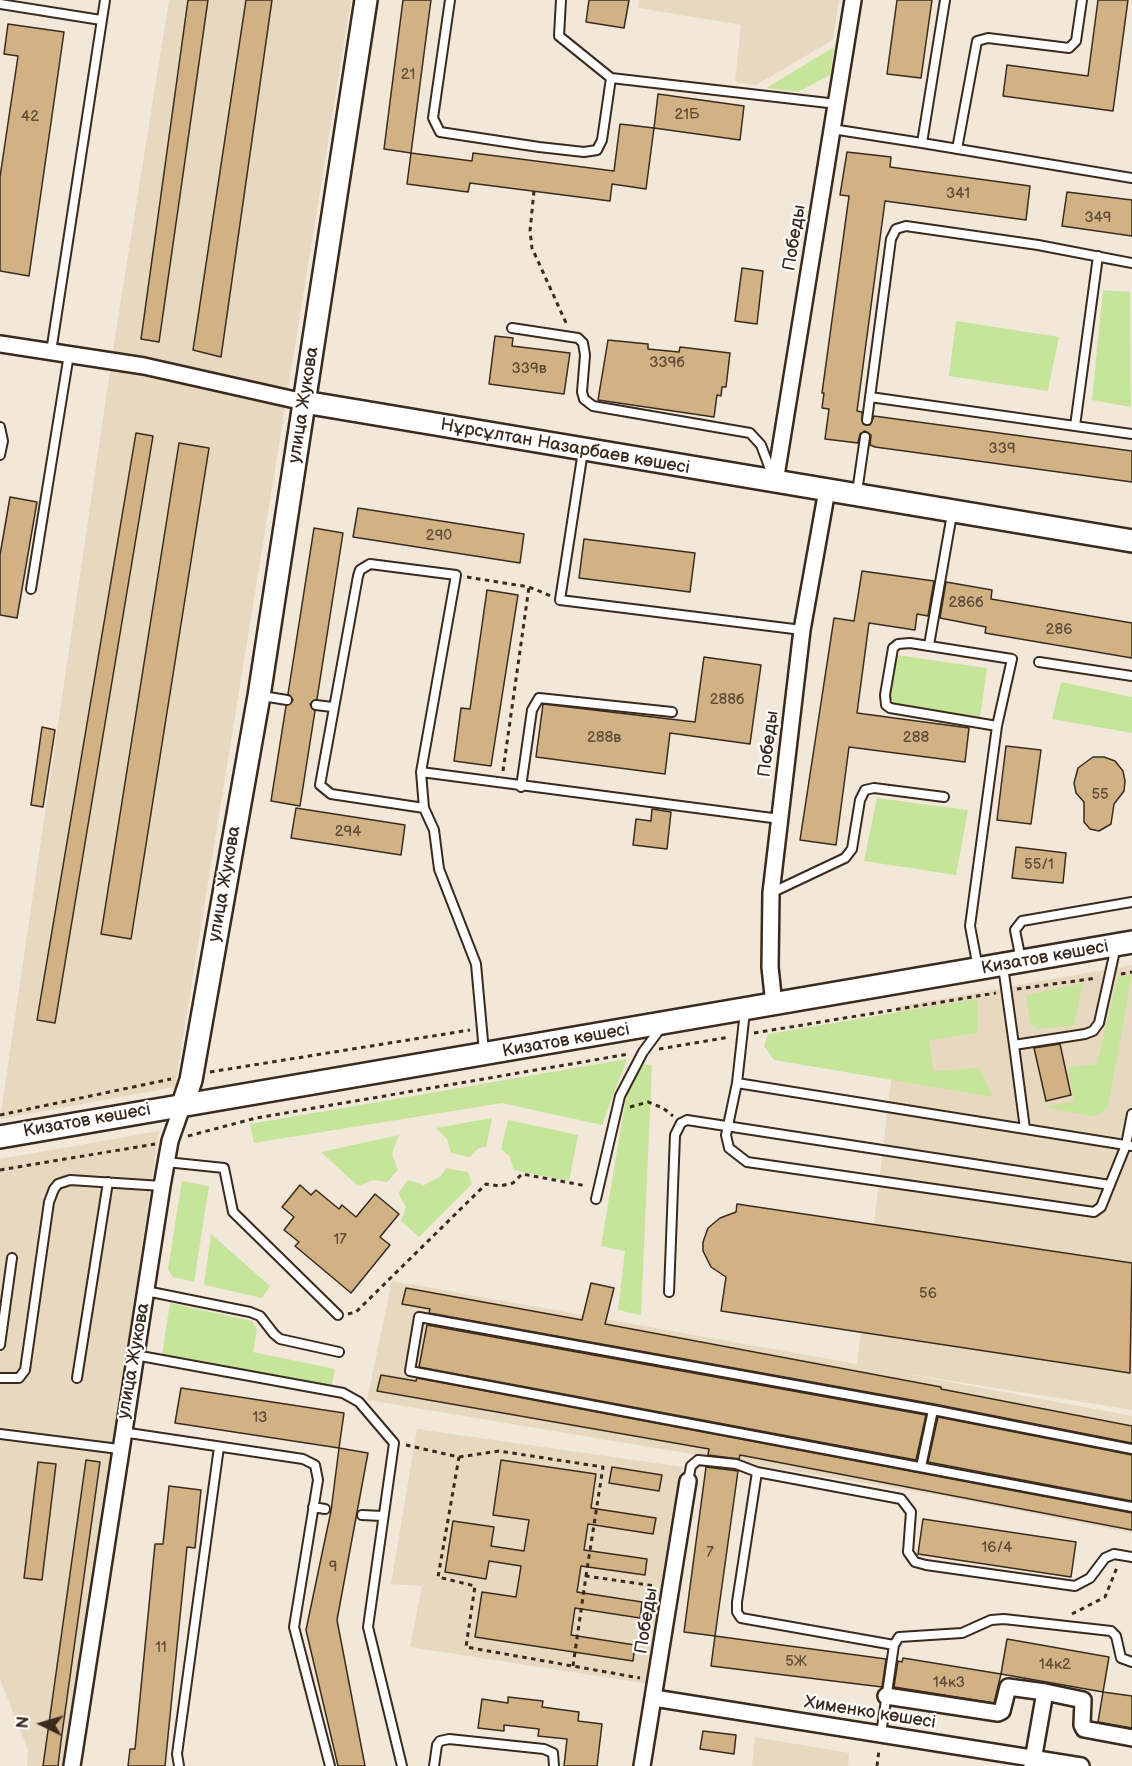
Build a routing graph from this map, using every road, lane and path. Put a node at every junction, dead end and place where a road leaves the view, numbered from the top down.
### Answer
1 (105, 0) edge
2 (366, 0) edge
3 (450, 0) edge
4 (561, 0) edge
5 (853, 0) edge
6 (945, 0) edge
7 (1082, 0) edge
8 (0, 4) edge
9 (101, 20) junction
10 (611, 78) junction
11 (837, 104) junction
12 (832, 129) junction
13 (922, 143) junction
14 (957, 150) junction
15 (1132, 178) edge
16 (534, 191) dead end
17 (1098, 256) junction
18 (1132, 263) edge
19 (512, 328) dead end
20 (573, 336) junction
21 (0, 344) edge
22 (51, 352) junction
23 (69, 354) junction
24 (870, 397) junction
25 (304, 402) junction
26 (867, 420) dead end
27 (1075, 426) junction
28 (0, 427) edge
29 (1132, 434) edge
30 (864, 437) dead end
31 (583, 450) junction
32 (0, 455) edge
33 (775, 482) junction
34 (827, 490) junction
35 (856, 495) junction
36 (952, 513) junction
37 (1132, 542) edge
38 (456, 575) junction
39 (529, 587) junction
40 (31, 589) dead end
41 (560, 600) junction
42 (802, 630) junction
43 (929, 645) junction
44 (1039, 662) dead end
45 (1132, 676) edge
46 (259, 696) junction
47 (287, 700) dead end
48 (316, 705) dead end
49 (332, 707) junction
50 (672, 712) dead end
51 (997, 726) junction
52 (421, 772) junction
53 (501, 784) junction
54 (521, 787) junction
55 (944, 797) dead end
56 (424, 808) junction
57 (780, 819) junction
58 (771, 893) junction
59 (1132, 902) edge
60 (1124, 944) edge
61 (1012, 963) junction
62 (978, 969) junction
63 (1132, 972) edge
64 (1111, 975) junction
65 (1005, 991) junction
66 (774, 1005) junction
67 (745, 1009) junction
68 (663, 1024) junction
69 (482, 1028) junction
70 (742, 1035) junction
71 (1014, 1045) junction
72 (643, 1052) junction
73 (484, 1055) junction
74 (192, 1075) junction
75 (737, 1083) junction
76 (183, 1104) junction
77 (1132, 1114) edge
78 (0, 1115) edge
79 (615, 1120) junction
80 (681, 1123) junction
81 (729, 1124) junction
82 (1025, 1129) junction
83 (0, 1137) edge
84 (170, 1141) junction
85 (1129, 1145) edge
86 (166, 1162) junction
87 (0, 1170) edge
88 (108, 1182) junction
89 (1110, 1185) junction
90 (162, 1186) junction
91 (597, 1188) junction
92 (596, 1199) dead end
93 (12, 1258) dead end
94 (146, 1291) junction
95 (669, 1292) dead end
96 (338, 1316) joint
97 (0, 1345) edge
98 (339, 1352) dead end
99 (135, 1355) junction
100 (0, 1378) edge
101 (77, 1378) dead end
102 (933, 1410) junction
103 (122, 1432) junction
104 (0, 1434) edge
105 (394, 1443) junction
106 (219, 1447) junction
107 (119, 1449) junction
108 (1132, 1449) edge
109 (459, 1457) junction
110 (921, 1467) junction
111 (757, 1472) junction
112 (688, 1481) joint
113 (313, 1507) junction
114 (1132, 1507) edge
115 (325, 1509) dead end
116 (362, 1515) dead end
117 (382, 1516) junction
118 (1122, 1555) junction
119 (1132, 1557) edge
120 (586, 1576) junction
121 (672, 1589) junction
122 (1055, 1624) junction
123 (894, 1645) junction
124 (1132, 1662) edge
125 (573, 1666) junction
126 (657, 1681) junction
127 (1045, 1692) junction
128 (886, 1696) junction
129 (654, 1698) junction
130 (881, 1734) junction
131 (1132, 1738) edge
132 (1033, 1762) edge
133 (72, 1766) edge
134 (179, 1766) edge
135 (330, 1766) edge
136 (402, 1766) edge
137 (434, 1766) edge
138 (555, 1766) edge
139 (642, 1766) edge
140 (1081, 1766) edge

1 - 9 lane
2 - 25 main road, улица Жукова
3 - 10 lane
4 - 10 lane
5 - 11 street, Победы
6 - 13 lane
7 - 14 lane
8 - 9 lane
9 - 22 lane
10 - 11 lane
11 - 12 street, Победы
12 - 13 lane
12 - 33 street, Победы
13 - 14 lane
14 - 15 lane
16 - 20 path
17 - 18 lane
17 - 24 lane
17 - 27 lane
19 - 20 lane
20 - 33 lane
21 - 22 street, Нұрсұлтан Назарбаев көшесі
22 - 23 street, Нұрсұлтан Назарбаев көшесі
23 - 25 street, Нұрсұлтан Назарбаев көшесі
23 - 40 lane
24 - 26 lane
24 - 27 lane
25 - 31 main road, Нұрсұлтан Назарбаев көшесі
25 - 46 main road, улица Жукова
27 - 29 lane
28 - 32 lane
30 - 35 lane
31 - 33 main road, Нұрсұлтан Назарбаев көшесі
31 - 41 lane
33 - 34 main road, Нұрсұлтан Назарбаев көшесі
34 - 35 main road, Нұрсұлтан Назарбаев көшесі
34 - 42 street, Победы
35 - 36 main road, Нұрсұлтан Назарбаев көшесі
36 - 37 main road, Нұрсұлтан Назарбаев көшесі
36 - 43 lane
38 - 39 path
38 - 49 lane
38 - 52 lane
39 - 41 path
39 - 53 path
41 - 42 lane
42 - 57 street, Победы
43 - 51 lane
43 - 51 lane
44 - 45 lane
46 - 47 lane
46 - 74 main road, улица Жукова
48 - 49 lane
49 - 56 lane
50 - 54 lane
51 - 62 lane
52 - 53 lane
52 - 56 lane
53 - 54 lane
54 - 57 lane
55 - 58 lane
56 - 69 lane
57 - 58 street, Победы
58 - 66 street, Победы
59 - 61 lane
60 - 61 main road, Кизатов көшесі
60 - 64 lane
61 - 62 main road, Кизатов көшесі
61 - 65 lane
62 - 66 main road, Кизатов көшесі
63 - 64 path
64 - 65 path
64 - 71 lane
65 - 70 path
65 - 71 lane
66 - 67 main road, Кизатов көшесі
67 - 68 main road, Кизатов көшесі
67 - 70 lane
68 - 72 lane
68 - 73 main road, Кизатов көшесі
69 - 73 lane
69 - 74 path
70 - 72 path
70 - 75 lane
71 - 82 lane
72 - 79 lane
72 - 84 path
73 - 76 main road, Кизатов көшесі
74 - 76 main road, улица Жукова
74 - 78 path
75 - 81 lane
75 - 82 lane
76 - 83 main road, Кизатов көшесі
76 - 84 street, улица Жукова
77 - 85 lane
79 - 80 path
79 - 91 lane
80 - 81 lane
80 - 95 lane
81 - 89 lane
81 - 89 lane
82 - 85 lane
84 - 86 street, улица Жукова
84 - 87 path
85 - 89 lane
86 - 90 street, улица Жукова
86 - 96 lane
88 - 90 lane
88 - 100 lane
88 - 101 lane
90 - 94 street, улица Жукова
91 - 92 lane
91 - 96 path
93 - 97 lane
94 - 98 lane
94 - 99 street, улица Жукова
99 - 103 street, улица Жукова
99 - 105 lane
102 - 108 lane
102 - 110 lane
102 - 110 lane
103 - 106 lane
103 - 107 street, улица Жукова
104 - 107 lane
105 - 109 path
105 - 117 lane
106 - 113 lane
106 - 134 lane
107 - 133 street, улица Жукова
109 - 120 path
109 - 125 path
110 - 114 lane
111 - 112 lane
111 - 118 lane
111 - 123 lane
112 - 121 street, Победы
113 - 115 lane
113 - 135 lane
116 - 117 lane
117 - 136 lane
118 - 119 lane
118 - 122 path
120 - 121 path
120 - 125 path
121 - 126 street, Победы
122 - 123 lane
122 - 124 lane
123 - 128 lane
125 - 126 path
126 - 129 street, Победы
127 - 128 street
127 - 131 street
127 - 132 street
128 - 130 lane
129 - 130 street, Хименко көшесі
129 - 139 street, Победы
130 - 132 street, Хименко көшесі
132 - 140 street, Хименко көшесі
137 - 138 lane

